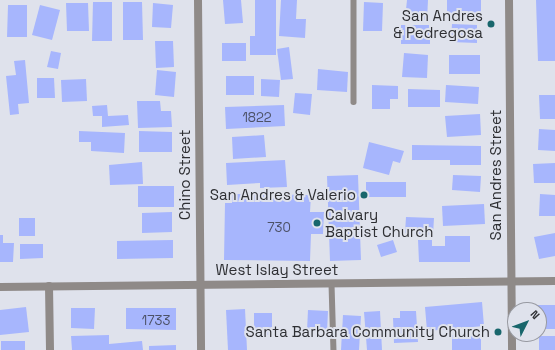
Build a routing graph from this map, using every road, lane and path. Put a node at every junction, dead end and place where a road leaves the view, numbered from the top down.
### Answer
1 (198, 0) edge
2 (354, 0) edge
3 (509, 0) edge
4 (354, 102) dead end
5 (555, 281) edge
6 (511, 282) junction
7 (200, 284) junction
8 (332, 284) junction
9 (49, 286) junction
10 (0, 287) edge
11 (50, 350) edge
12 (201, 350) edge
13 (334, 350) edge
14 (512, 350) edge

1 - 7 street, Chino Street
2 - 4 lane
3 - 6 street, San Andres Street
5 - 6 street, West Islay Street
6 - 8 street, West Islay Street
6 - 14 street, San Andres Street
7 - 8 street, West Islay Street
7 - 9 street, West Islay Street
7 - 12 street, Chino Street
8 - 13 lane
9 - 10 street, West Islay Street
9 - 11 street

